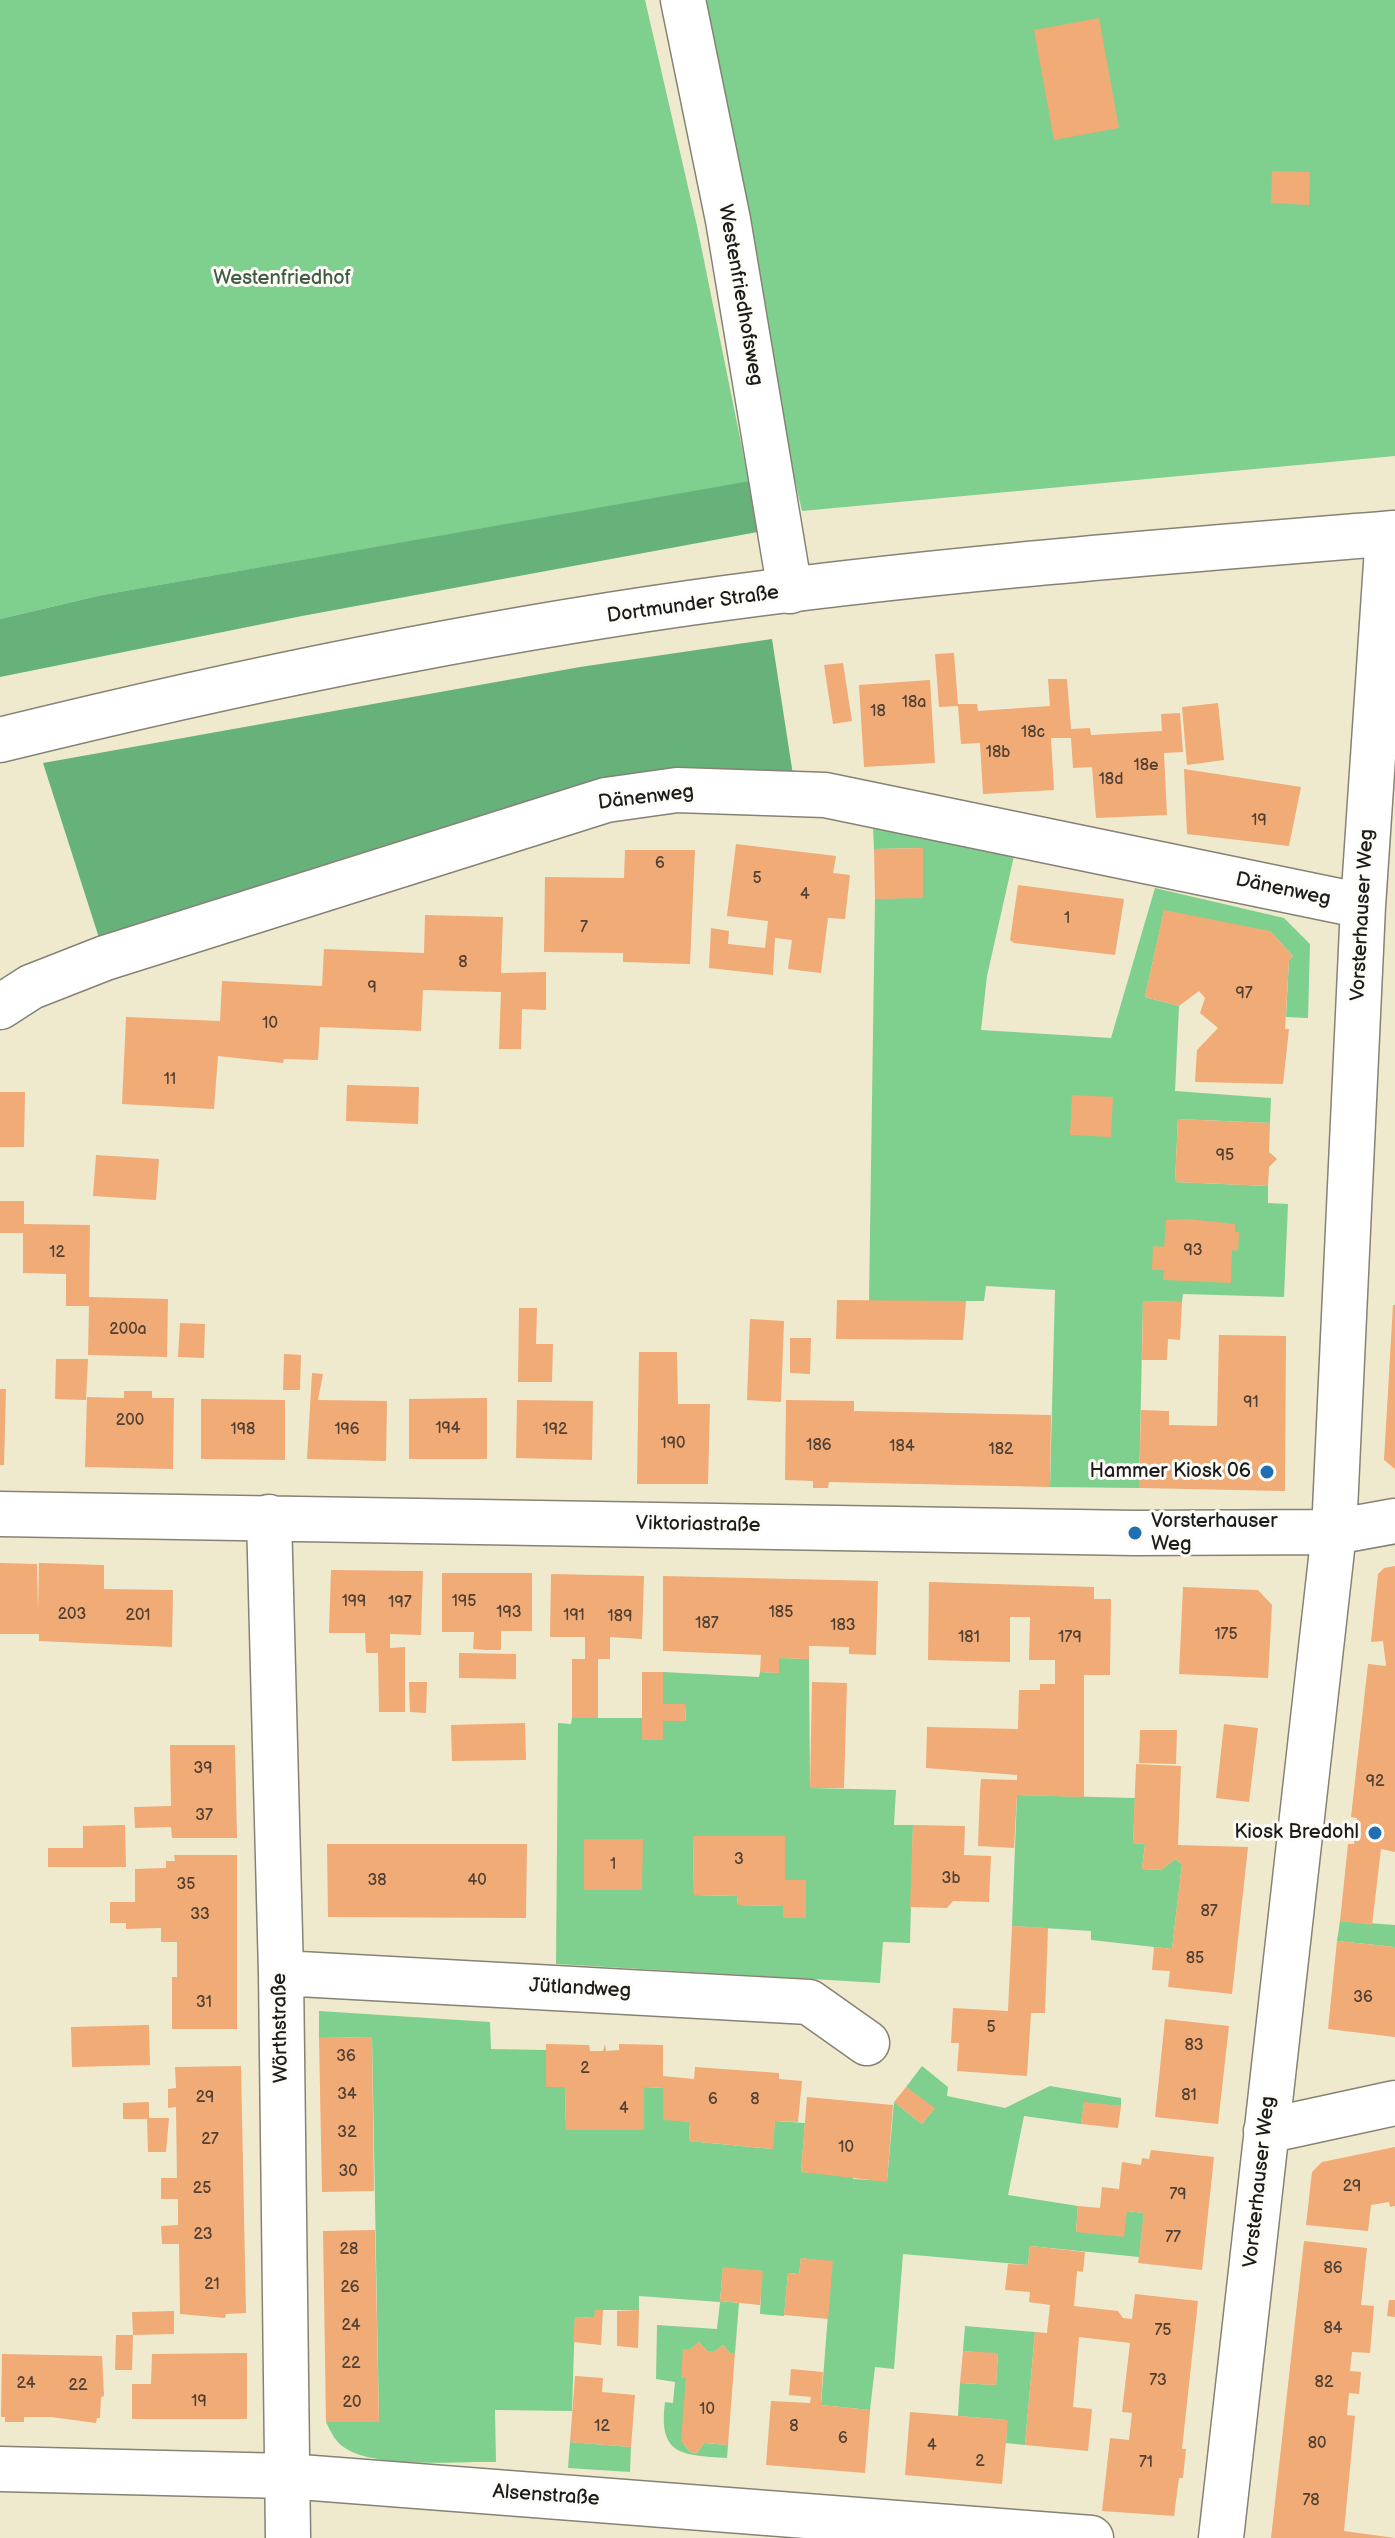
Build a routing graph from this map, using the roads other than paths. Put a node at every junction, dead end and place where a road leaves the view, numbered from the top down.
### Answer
1 (683, 0) edge
2 (1392, 533) edge
3 (790, 591) junction
4 (0, 740) edge
5 (1363, 906) junction
6 (0, 1007) edge
7 (0, 1514) edge
8 (269, 1517) junction
9 (1395, 1521) edge
10 (1334, 1532) junction
11 (281, 1973) junction
12 (867, 2043) dead end
13 (1395, 2103) edge
14 (1266, 2131) junction
15 (0, 2469) edge
16 (287, 2476) junction
17 (288, 2538) edge
18 (1091, 2538) edge
19 (1221, 2538) edge

1 - 3 street, Westenfriedhofsweg
2 - 3 street, Dortmunder Straße
2 - 5 street, Vorsterhauser Weg
3 - 4 street, Dortmunder Straße
5 - 6 street, Dänenweg
5 - 10 street, Vorsterhauser Weg
7 - 8 street, Viktoriastraße
8 - 10 street, Viktoriastraße
8 - 11 street, Wörthstraße
9 - 10 street, Viktoriastraße
10 - 14 street, Vorsterhauser Weg
11 - 12 street, Jütlandweg
11 - 16 street, Wörthstraße
13 - 14 street
14 - 19 street, Vorsterhauser Weg
15 - 16 street, Alsenstraße
16 - 17 street, Wörthstraße
16 - 18 street, Alsenstraße

